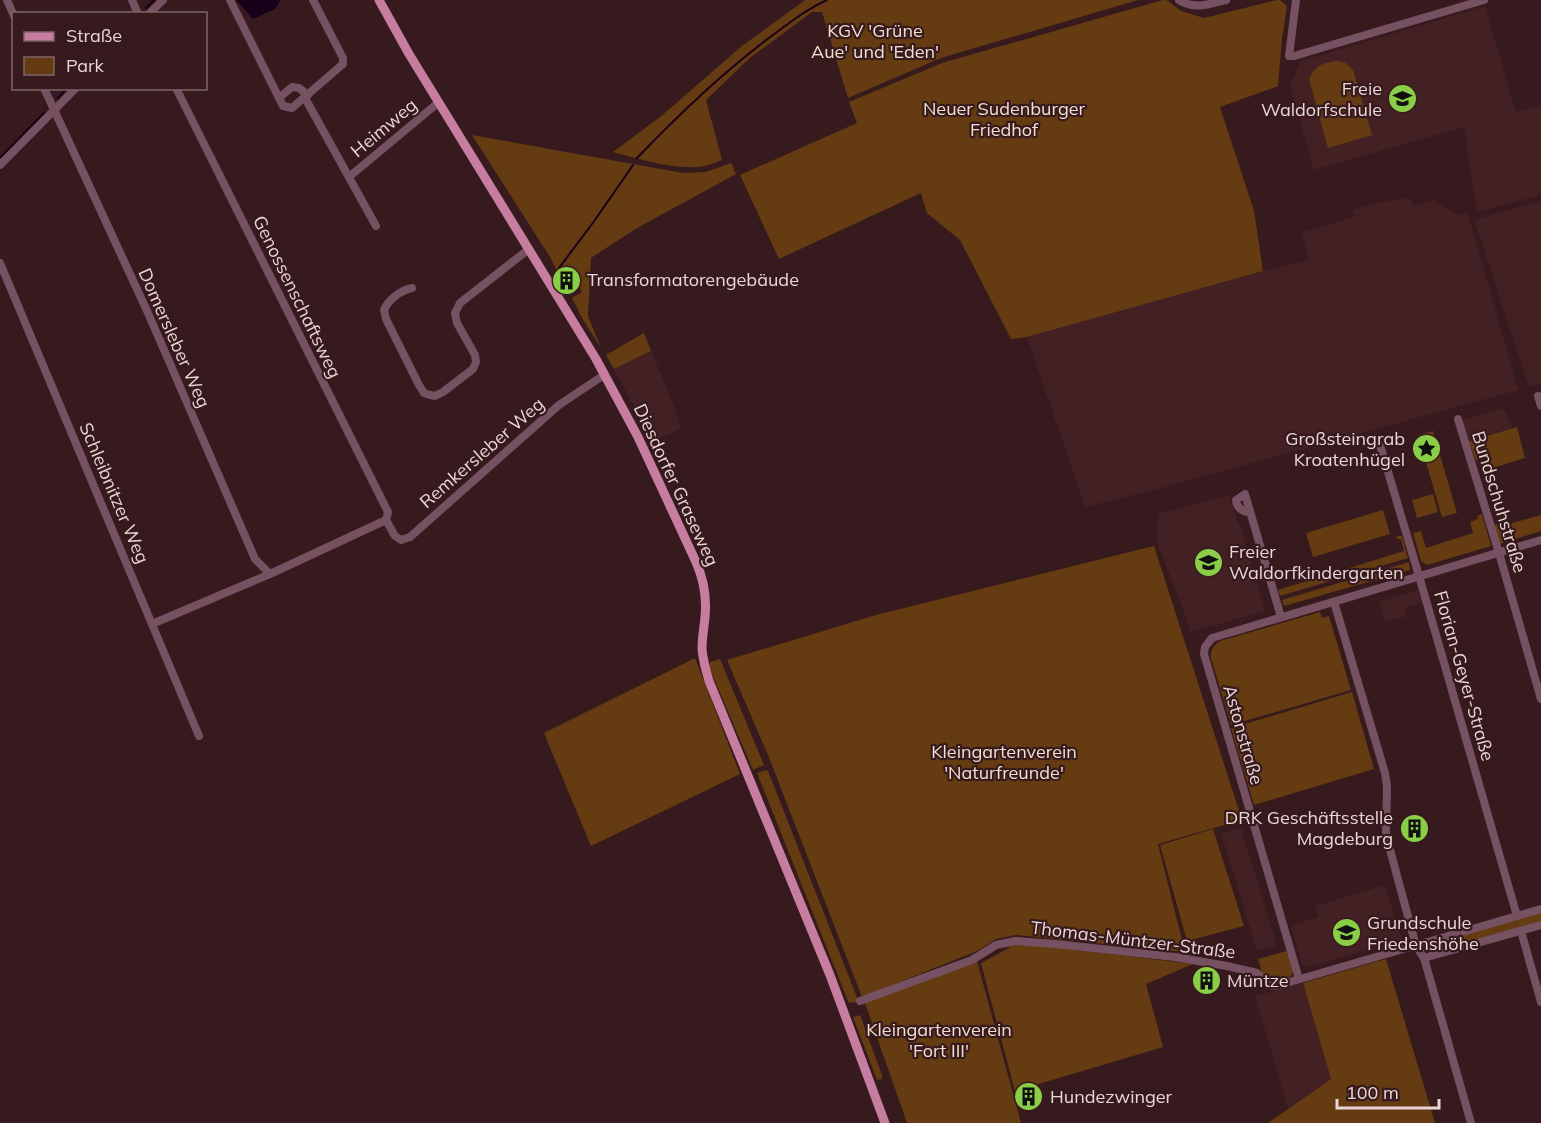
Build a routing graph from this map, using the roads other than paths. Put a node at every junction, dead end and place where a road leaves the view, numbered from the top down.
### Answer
1 (163, 0) edge
2 (230, 0) edge
3 (313, 0) edge
4 (379, 0) edge
5 (1179, 0) edge
6 (1226, 0) edge
7 (1296, 0) edge
8 (1484, 0) edge
9 (151, 12) edge
10 (45, 90) edge
11 (74, 90) edge
12 (177, 90) edge
13 (306, 97) junction
14 (279, 98) junction
15 (439, 102) junction
16 (54, 111) junction
17 (0, 165) edge
18 (349, 177) junction
19 (376, 226) dead end
20 (529, 249) junction
21 (0, 263) edge
22 (412, 288) dead end
23 (604, 375) junction
24 (1538, 396) dead end
25 (1541, 406) edge
26 (1458, 418) dead end
27 (1380, 445) dead end
28 (1249, 512) dead end
29 (386, 520) junction
30 (1541, 540) edge
31 (1499, 553) junction
32 (270, 574) junction
33 (1419, 576) junction
34 (1334, 602) junction
35 (1281, 617) junction
36 (153, 624) junction
37 (1541, 699) edge
38 (199, 736) dead end
39 (1541, 909) edge
40 (1517, 916) junction
41 (1541, 925) edge
42 (1521, 931) junction
43 (1416, 946) junction
44 (1424, 958) junction
45 (1299, 979) junction
46 (860, 1001) dead end
47 (1541, 1002) edge
48 (885, 1123) edge
49 (1471, 1123) edge

1 - 9 street
2 - 14 street
3 - 13 street
4 - 15 main road, Diesdorfer Graseweg
5 - 6 street
7 - 8 street
10 - 16 street, Domersleber Weg
11 - 16 street
12 - 29 street, Genossenschaftsweg
13 - 14 street
13 - 14 street
13 - 18 street
15 - 18 street, Heimweg
15 - 20 main road, Diesdorfer Graseweg
16 - 17 street
16 - 32 street, Domersleber Weg
18 - 19 street
20 - 22 street
20 - 23 main road, Diesdorfer Graseweg
21 - 36 street, Schleibnitzer Weg
23 - 29 street, Remkersleber Weg
23 - 48 main road, Diesdorfer Graseweg
24 - 25 street
26 - 31 street, Bundschuhstraße
27 - 33 street, Florian-Geyer-Straße
28 - 35 street
29 - 32 street
30 - 31 street, Astonstraße
31 - 33 street, Astonstraße
31 - 37 street, Bundschuhstraße
32 - 36 street
33 - 34 street, Astonstraße
33 - 40 street, Florian-Geyer-Straße
34 - 35 street, Astonstraße
34 - 43 street
35 - 45 street, Astonstraße
36 - 38 street, Schleibnitzer Weg
39 - 40 street, Thomas-Müntzer-Straße
40 - 43 street, Thomas-Müntzer-Straße
41 - 42 street
42 - 44 street
42 - 47 street
43 - 44 street
43 - 45 street, Thomas-Müntzer-Straße
44 - 49 street
45 - 46 street, Thomas-Müntzer-Straße

